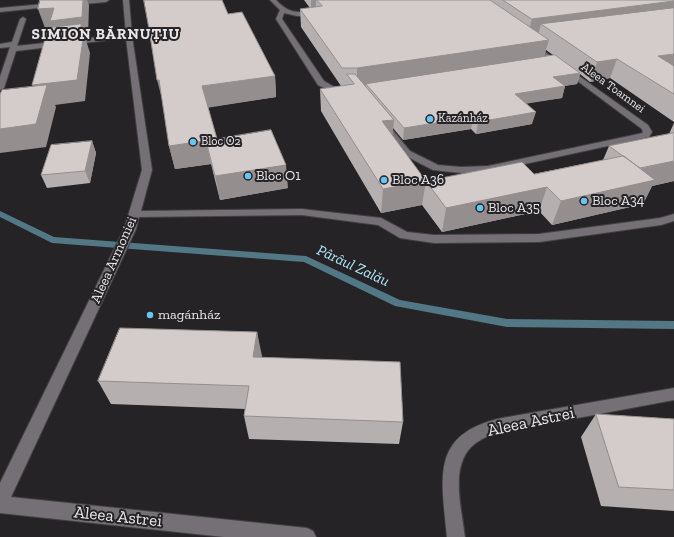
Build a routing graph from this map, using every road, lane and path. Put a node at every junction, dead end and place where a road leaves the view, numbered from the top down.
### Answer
1 (106, 0) edge
2 (126, 0) edge
3 (273, 0) edge
4 (61, 4) edge
5 (68, 4) edge
6 (0, 10) edge
7 (282, 11) junction
8 (322, 13) edge
9 (23, 19) dead end
10 (129, 36) junction
11 (531, 41) edge
12 (0, 46) edge
13 (14, 47) junction
14 (555, 61) junction
15 (540, 64) edge
16 (0, 88) edge
17 (357, 92) edge
18 (377, 117) edge
19 (135, 214) junction
20 (674, 217) edge
21 (674, 394) edge
22 (0, 503) edge
23 (307, 537) edge
24 (456, 537) edge

1 - 5 street
2 - 10 street, Aleea Armoniei
3 - 7 street
4 - 6 street
7 - 8 street
7 - 17 street
9 - 13 street
10 - 13 street
10 - 19 street, Aleea Armoniei
11 - 14 street, Aleea Toamnei
12 - 13 street
13 - 16 street
14 - 15 street
14 - 18 street, Aleea Toamnei
19 - 20 street
19 - 22 street, Aleea Armoniei
21 - 24 street, Aleea Astrei
22 - 23 street, Aleea Astrei

